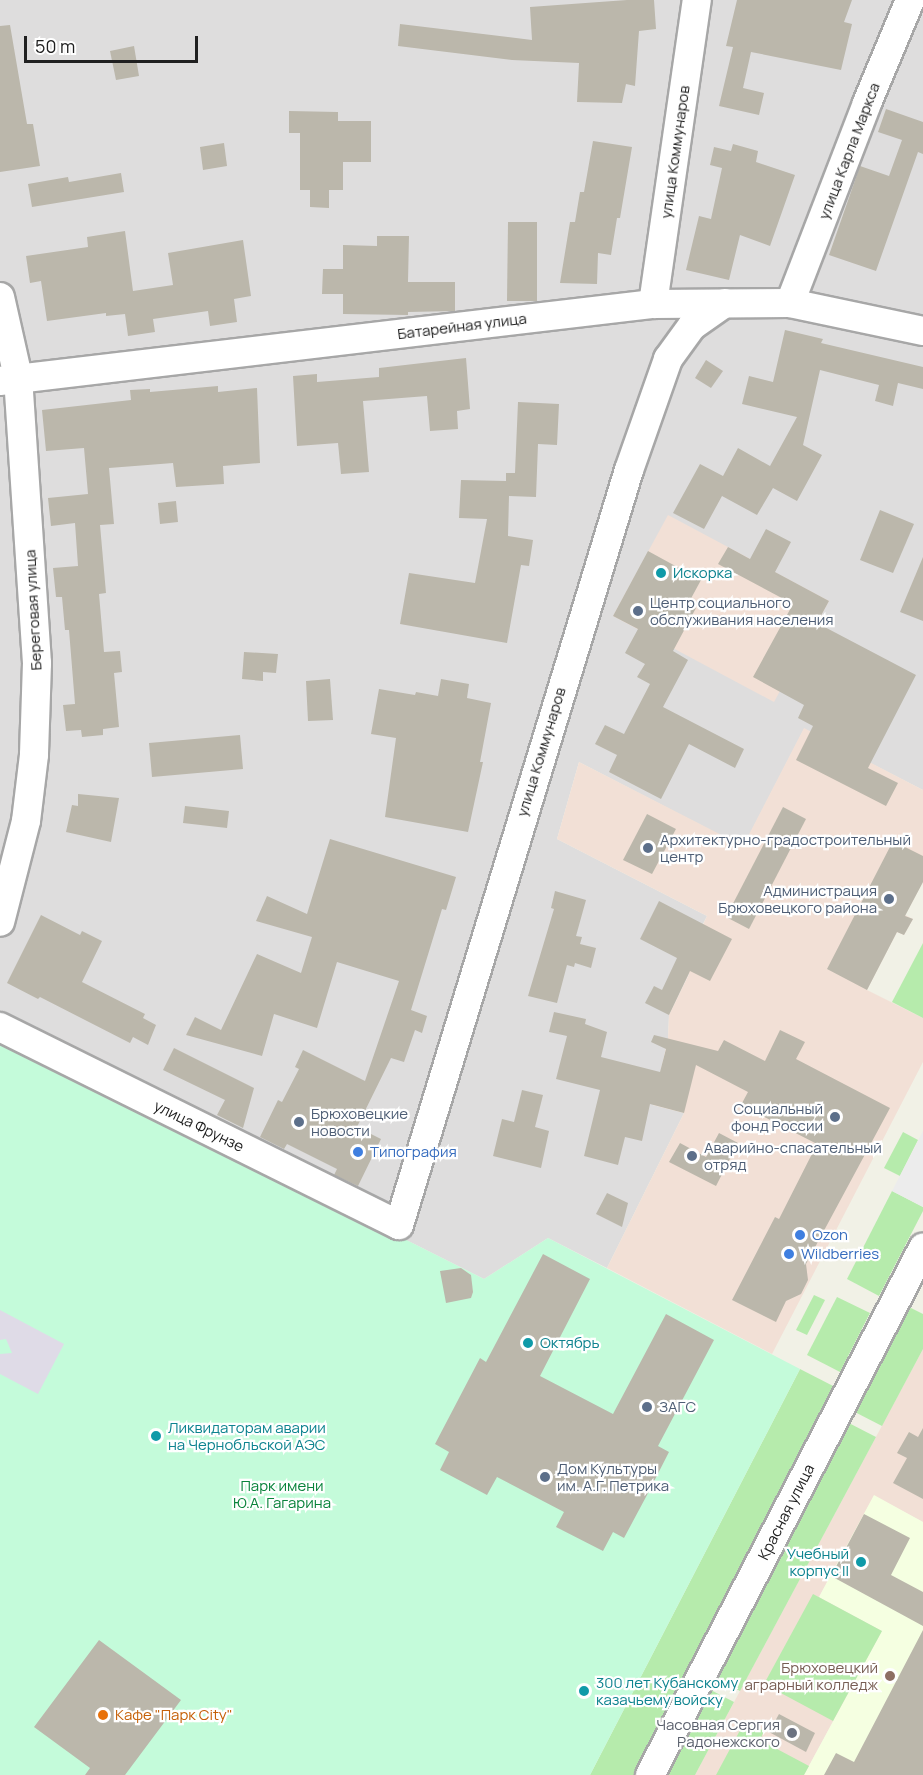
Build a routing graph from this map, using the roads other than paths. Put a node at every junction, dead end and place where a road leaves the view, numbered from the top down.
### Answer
1 (696, 0) edge
2 (910, 0) edge
3 (0, 297) edge
4 (725, 303) junction
5 (790, 303) junction
6 (653, 304) junction
7 (923, 331) edge
8 (9, 379) edge
9 (0, 922) edge
10 (0, 1027) edge
11 (399, 1225) joint
12 (923, 1248) edge
13 (650, 1775) edge

1 - 6 street, улица Коммунаров
2 - 5 street, улица Карла Маркса
3 - 8 street, Береговая улица
4 - 5 street, Батарейная улица
4 - 6 street, Батарейная улица
4 - 11 street, улица Коммунаров
5 - 7 street, Батарейная улица
6 - 8 street, Батарейная улица
8 - 9 street, Береговая улица
10 - 11 street, улица Фрунзе
12 - 13 street, Красная улица

